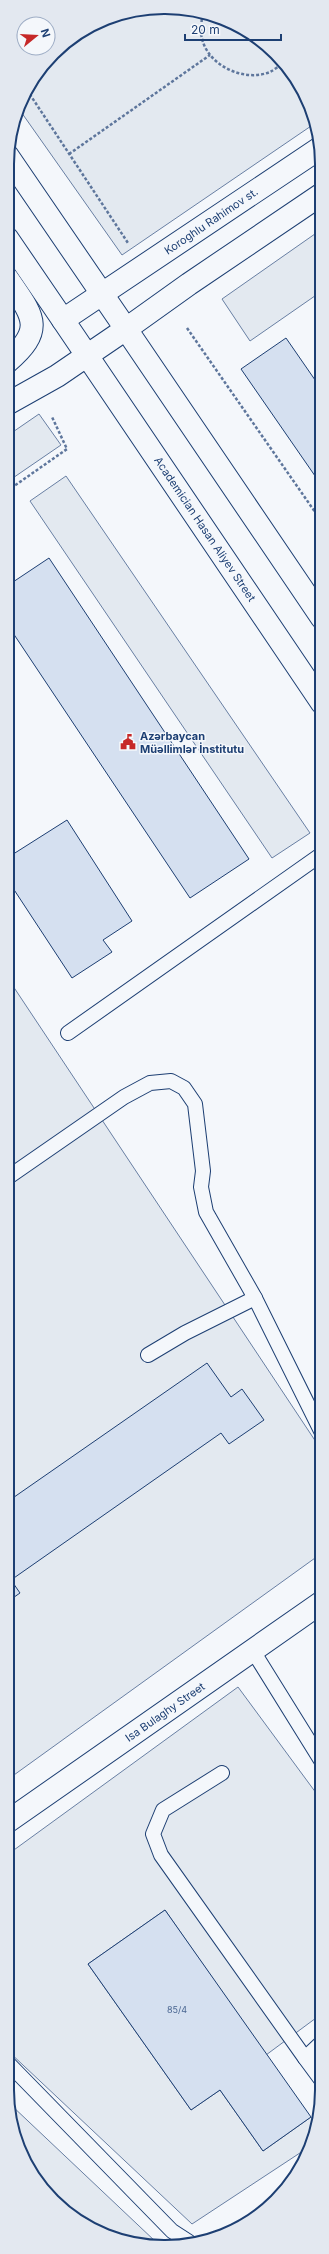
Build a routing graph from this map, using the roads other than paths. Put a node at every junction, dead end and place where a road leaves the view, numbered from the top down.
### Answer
1 (315, 152) edge
2 (14, 165) edge
3 (315, 199) edge
4 (14, 248) edge
5 (14, 288) edge
6 (102, 294) junction
7 (63, 320) junction
8 (126, 329) junction
9 (14, 356) edge
10 (88, 356) junction
11 (14, 400) edge
12 (315, 608) edge
13 (315, 692) edge
14 (315, 859) edge
15 (68, 1033) dead end
16 (14, 1173) edge
17 (255, 1298) junction
18 (148, 1355) dead end
19 (315, 1419) edge
20 (315, 1607) edge
21 (253, 1650) junction
22 (315, 1751) edge
23 (222, 1773) dead end
24 (14, 1817) edge
25 (315, 2049) edge
26 (305, 2058) junction
27 (14, 2069) edge
28 (315, 2072) edge
29 (184, 2239) edge

1 - 6 main road, Koroghlu Rahimov st.
2 - 6 main road
3 - 8 main road
4 - 7 main road
5 - 9 main road
6 - 7 main road, Koroghlu Rahimov st.
6 - 8 main road
7 - 10 main road, Academician Hasan Aliyev Street
8 - 10 main road
8 - 12 main road
10 - 11 main road
10 - 13 main road, Academician Hasan Aliyev Street
14 - 15 lane
16 - 17 lane
17 - 18 lane
17 - 19 lane
20 - 21 main road, Isa Bulaghy Street
21 - 22 lane
21 - 24 main road, Isa Bulaghy Street
23 - 26 lane
25 - 26 lane
26 - 28 lane
27 - 29 lane

